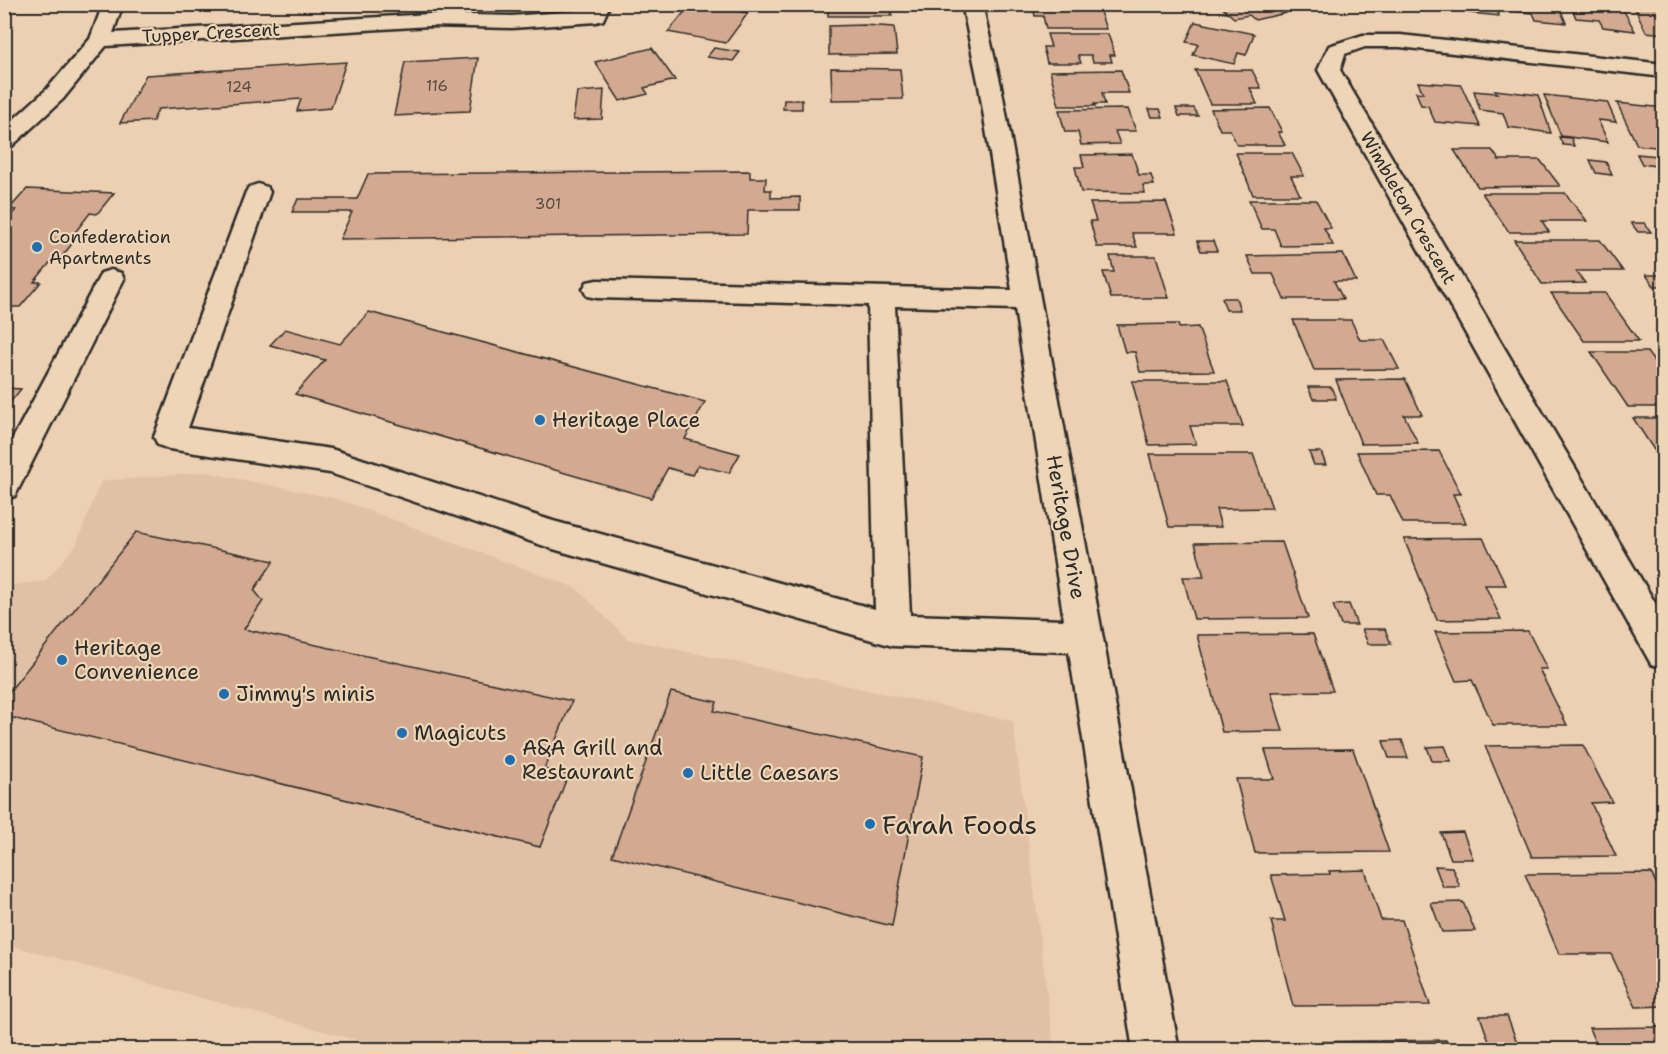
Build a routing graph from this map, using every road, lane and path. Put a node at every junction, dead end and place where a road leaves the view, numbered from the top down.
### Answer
1 (113, 4) edge
2 (600, 4) edge
3 (972, 4) edge
4 (100, 40) junction
5 (1664, 71) edge
6 (4, 141) edge
7 (258, 192) dead end
8 (111, 279) dead end
9 (597, 290) dead end
10 (881, 295) junction
11 (1027, 300) junction
12 (4, 487) edge
13 (892, 630) junction
14 (1085, 637) junction
15 (1664, 652) edge
16 (1156, 1050) edge

1 - 4 street
2 - 4 street, Tupper Crescent
3 - 11 street, Heritage Drive
4 - 6 street
5 - 15 street, Wimbleton Crescent
7 - 13 street
8 - 12 street
9 - 10 street
10 - 11 street
10 - 13 street
11 - 14 street, Heritage Drive
13 - 14 street
14 - 16 street, Heritage Drive

